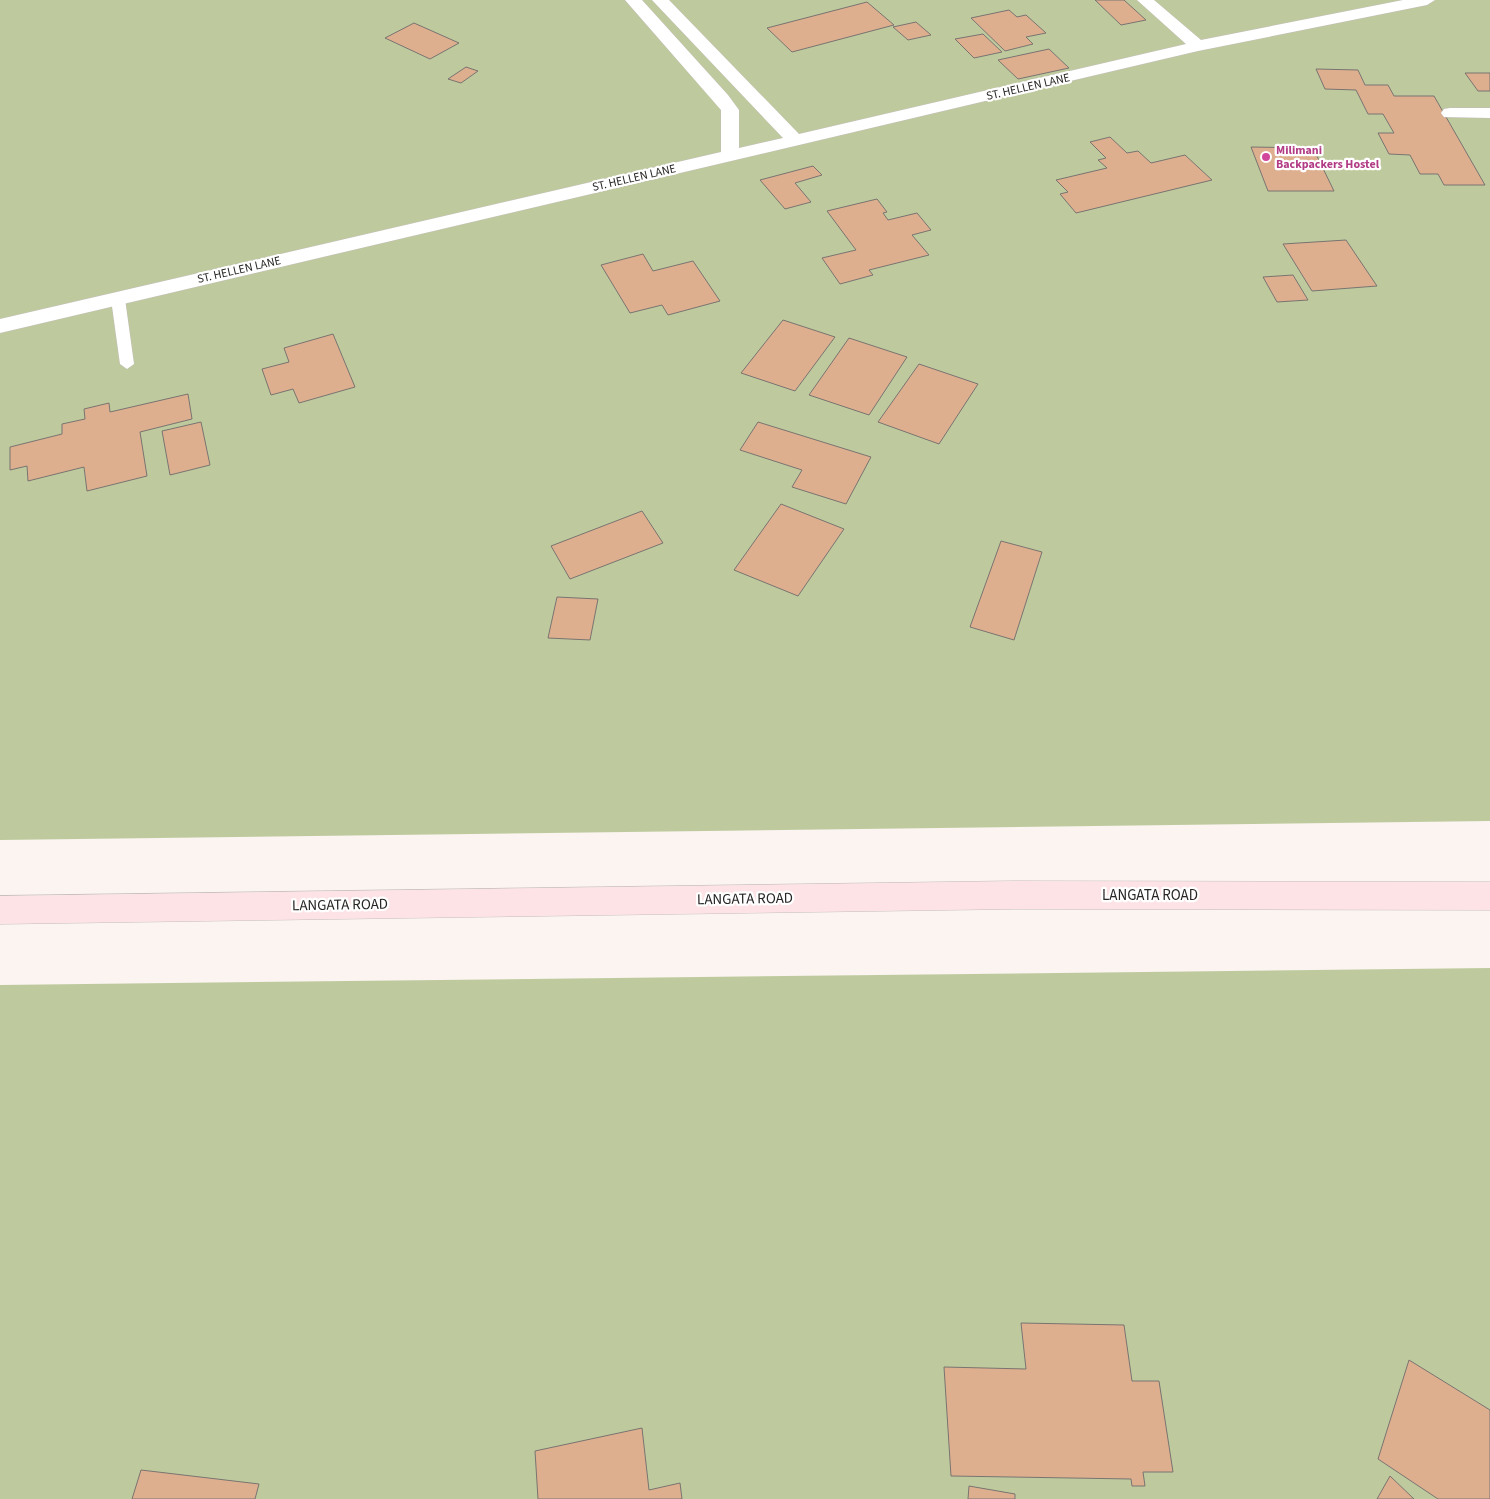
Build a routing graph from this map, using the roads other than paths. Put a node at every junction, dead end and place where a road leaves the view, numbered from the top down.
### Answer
1 (633, 0) edge
2 (660, 0) edge
3 (1145, 0) edge
4 (1417, 1) edge
5 (1198, 46) junction
6 (1450, 113) dead end
7 (1490, 113) edge
8 (796, 140) junction
9 (730, 156) junction
10 (118, 298) junction
11 (0, 326) edge
12 (127, 364) dead end
13 (1490, 896) edge
14 (0, 910) edge

1 - 9 street
2 - 8 street
3 - 5 street
4 - 5 street, ST. HELLEN LANE
5 - 8 street, ST. HELLEN LANE
6 - 7 street
8 - 9 street, ST. HELLEN LANE
9 - 10 street, ST. HELLEN LANE
10 - 11 street, ST. HELLEN LANE
10 - 12 lane
13 - 14 main road, LANGATA ROAD

